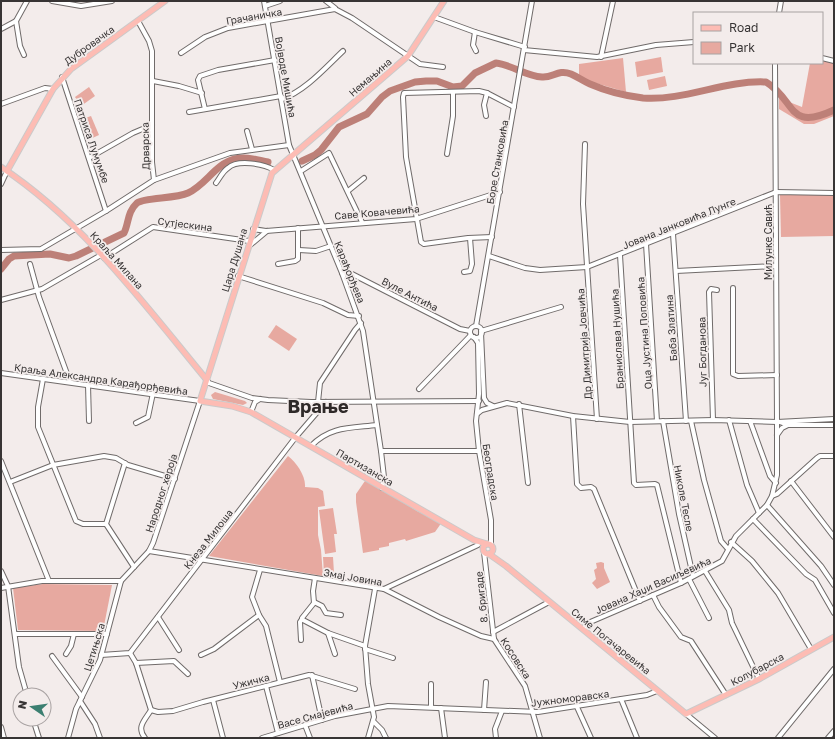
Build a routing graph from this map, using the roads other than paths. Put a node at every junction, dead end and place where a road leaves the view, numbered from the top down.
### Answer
1 (27, 1) edge
2 (52, 1) edge
3 (112, 1) edge
4 (165, 1) edge
5 (280, 1) edge
6 (326, 1) edge
7 (444, 1) edge
8 (532, 1) edge
9 (613, 1) edge
10 (781, 1) edge
11 (265, 3) edge
12 (335, 9) junction
13 (779, 12) edge
14 (434, 17) junction
15 (268, 20) junction
16 (16, 21) junction
17 (138, 21) junction
18 (1, 30) edge
19 (475, 32) junction
20 (693, 42) edge
21 (525, 48) junction
22 (343, 51) dead end
23 (476, 51) dead end
24 (180, 54) dead end
25 (24, 55) dead end
26 (408, 56) junction
27 (601, 57) junction
28 (823, 58) edge
29 (275, 60) junction
30 (834, 61) edge
31 (775, 64) edge
32 (443, 67) dead end
33 (62, 77) junction
34 (153, 81) junction
35 (53, 89) junction
36 (453, 92) junction
37 (202, 93) junction
38 (487, 93) junction
39 (282, 98) junction
40 (1, 104) edge
41 (514, 107) junction
42 (205, 109) junction
43 (189, 112) dead end
44 (486, 116) dead end
45 (152, 125) junction
46 (247, 131) dead end
47 (585, 144) dead end
48 (289, 146) junction
49 (252, 149) junction
50 (447, 154) dead end
51 (293, 155) junction
52 (89, 158) junction
53 (1, 167) edge
54 (274, 170) junction
55 (7, 171) junction
56 (301, 171) junction
57 (364, 178) dead end
58 (154, 180) junction
59 (216, 183) dead end
60 (1, 184) edge
61 (348, 191) junction
62 (500, 192) junction
63 (776, 192) junction
64 (834, 193) edge
65 (106, 211) junction
66 (416, 219) junction
67 (362, 222) junction
68 (322, 226) junction
69 (75, 228) junction
70 (298, 228) junction
71 (253, 229) junction
72 (267, 230) junction
73 (673, 234) junction
74 (492, 237) junction
75 (470, 238) junction
76 (249, 241) junction
77 (646, 244) junction
78 (331, 246) junction
79 (247, 248) junction
80 (1, 250) edge
81 (299, 250) junction
82 (620, 255) junction
83 (103, 256) junction
84 (489, 256) junction
85 (30, 264) dead end
86 (278, 264) dead end
87 (776, 266) junction
88 (587, 267) junction
89 (676, 271) junction
90 (464, 272) dead end
91 (342, 273) junction
92 (238, 276) junction
93 (733, 288) dead end
94 (38, 290) junction
95 (717, 290) dead end
96 (1, 300) edge
97 (561, 307) dead end
98 (359, 316) junction
99 (361, 323) junction
100 (476, 326) junction
101 (481, 332) junction
102 (472, 334) junction
103 (1, 373) edge
104 (777, 375) junction
105 (43, 379) junction
106 (206, 379) junction
107 (70, 382) junction
108 (88, 384) junction
109 (420, 389) dead end
110 (153, 393) junction
111 (253, 400) junction
112 (374, 400) junction
113 (200, 401) junction
114 (479, 401) junction
115 (311, 402) junction
116 (318, 402) junction
117 (326, 402) junction
118 (519, 404) junction
119 (494, 406) junction
120 (249, 411) junction
121 (316, 413) junction
122 (477, 414) junction
123 (573, 416) junction
124 (597, 419) junction
125 (814, 419) junction
126 (834, 419) edge
127 (686, 420) junction
128 (713, 420) junction
129 (730, 420) junction
130 (89, 421) dead end
131 (657, 421) junction
132 (663, 421) junction
133 (691, 421) junction
134 (750, 421) junction
135 (630, 422) junction
136 (778, 422) junction
137 (136, 423) dead end
138 (377, 425) junction
139 (788, 425) junction
140 (814, 425) junction
141 (834, 425) edge
142 (777, 435) junction
143 (296, 438) junction
144 (311, 446) junction
145 (381, 451) junction
146 (479, 451) junction
147 (834, 456) edge
148 (1, 461) edge
149 (125, 463) junction
150 (53, 465) junction
151 (2, 467) edge
152 (175, 479) junction
153 (791, 481) junction
154 (10, 482) junction
155 (528, 483) dead end
156 (776, 483) junction
157 (382, 488) junction
158 (772, 496) junction
159 (767, 505) junction
160 (759, 513) junction
161 (753, 519) junction
162 (106, 524) junction
163 (834, 537) edge
164 (474, 540) junction
165 (732, 542) junction
166 (478, 545) junction
167 (728, 549) junction
168 (488, 550) junction
169 (149, 551) junction
170 (201, 560) junction
171 (134, 567) junction
172 (260, 570) junction
173 (1, 571) edge
174 (705, 571) junction
175 (315, 578) junction
176 (691, 578) junction
177 (49, 581) junction
178 (121, 581) junction
179 (681, 583) junction
180 (834, 585) edge
181 (8, 586) junction
182 (1, 588) edge
183 (375, 589) junction
184 (384, 589) junction
185 (653, 595) junction
186 (640, 601) junction
187 (314, 602) junction
188 (549, 602) junction
189 (834, 613) edge
190 (341, 615) dead end
191 (259, 616) junction
192 (158, 617) junction
193 (709, 618) dead end
194 (302, 619) junction
195 (583, 629) junction
196 (493, 632) junction
197 (328, 633) junction
198 (15, 634) junction
199 (74, 634) junction
200 (107, 634) junction
201 (834, 637) edge
202 (494, 639) junction
203 (301, 640) dead end
204 (365, 647) junction
205 (811, 649) junction
206 (179, 650) dead end
207 (130, 653) junction
208 (66, 654) dead end
209 (335, 654) dead end
210 (101, 655) junction
211 (201, 655) dead end
212 (52, 656) dead end
213 (393, 658) dead end
214 (136, 663) junction
215 (834, 669) edge
216 (188, 674) dead end
217 (312, 675) junction
218 (759, 678) junction
219 (280, 682) junction
220 (486, 682) dead end
221 (431, 684) dead end
222 (266, 686) junction
223 (25, 687) edge
224 (355, 689) dead end
225 (657, 691) junction
226 (726, 695) junction
227 (81, 699) junction
228 (621, 699) junction
229 (213, 700) junction
230 (431, 707) junction
231 (577, 707) junction
232 (441, 708) junction
233 (373, 709) junction
234 (151, 710) junction
235 (484, 710) junction
236 (502, 711) junction
237 (533, 712) junction
238 (686, 714) junction
239 (322, 720) junction
240 (374, 722) junction
241 (305, 725) junction
242 (1, 727) edge
243 (36, 727) edge
244 (834, 731) edge
245 (278, 733) junction
246 (269, 737) edge
247 (4, 738) edge
248 (39, 738) edge
249 (68, 738) edge
250 (100, 738) edge
251 (145, 738) edge
252 (223, 738) edge
253 (262, 738) edge
254 (310, 738) edge
255 (368, 738) edge
256 (386, 738) edge
257 (445, 738) edge
258 (496, 738) edge
259 (540, 738) edge
260 (591, 738) edge
261 (637, 738) edge
262 (715, 738) edge
263 (778, 738) edge
264 (828, 738) edge

1 - 16 street
2 - 3 street
4 - 17 main road, Дубровачка
5 - 11 street, Грачаничка
6 - 12 street
7 - 14 main road, Немањина
8 - 21 street, Боре Станковића
9 - 27 street
10 - 13 street
11 - 15 street, Војводе Мишића
12 - 15 street, Грачаничка
12 - 26 street
14 - 19 street
14 - 26 main road, Немањина
15 - 24 street, Грачаничка
15 - 29 street, Војводе Мишића
16 - 18 street
16 - 25 street
17 - 33 main road, Дубровачка
17 - 34 street, Дрварска
19 - 21 street
19 - 23 street
20 - 27 street
21 - 27 street
21 - 41 street, Боре Станковића
22 - 39 street
26 - 32 street
26 - 51 main road, Немањина
28 - 30 street
29 - 37 street
29 - 39 street, Војводе Мишића
31 - 63 street, Милунке Савић
33 - 35 main road, Дубровачка
33 - 52 street, Патриса Лумумбе
34 - 37 street
34 - 45 street, Дрварска
35 - 40 street
35 - 55 main road, Дубровачка
36 - 38 street
36 - 50 street
36 - 66 street
37 - 42 street
38 - 41 street
38 - 44 street
39 - 42 street
39 - 48 street, Војводе Мишића
41 - 62 street, Боре Станковића
42 - 43 street
45 - 52 street
45 - 58 street, Дрварска
46 - 49 street
47 - 88 street, Др Димитрија Јовчића
48 - 49 street
48 - 51 street, Војводе Мишића
49 - 58 street
51 - 54 main road, Цара Душана
51 - 56 street, Карађорђева
52 - 65 street, Патриса Лумумбе
53 - 55 main road, Краља Милана
54 - 59 street
54 - 71 main road, Цара Душана
55 - 60 street
55 - 69 main road, Краља Милана
56 - 61 street
56 - 68 street, Карађорђева
57 - 61 street
58 - 65 street, Дрварска
61 - 67 street
62 - 66 street, Саве Ковачевића
62 - 74 street, Боре Станковића
63 - 64 street
63 - 73 street, Јована Јанковића Лунге
63 - 87 street, Милунке Савић
65 - 69 street, Дрварска
66 - 67 street, Саве Ковачевића
66 - 75 street
67 - 68 street, Саве Ковачевића
68 - 70 street, Саве Ковачевића
68 - 78 street, Карађорђева
69 - 80 street, Дрварска
69 - 83 main road, Краља Милана
70 - 72 street, Саве Ковачевића
70 - 81 street
71 - 72 street, Саве Ковачевића
71 - 76 main road, Цара Душана
72 - 79 street
73 - 77 street, Јована Јанковића Лунге
73 - 89 street, Баба Златина
74 - 75 street
74 - 84 street, Боре Станковића
75 - 90 street
76 - 79 main road, Цара Душана
76 - 83 street, Сутјескина
77 - 82 street, Јована Јанковића Лунге
77 - 131 street, Оца Јустина Поповића
78 - 81 street
78 - 91 street, Карађорђева
79 - 92 main road, Цара Душана
81 - 86 street
82 - 88 street, Јована Јанковића Лунге
82 - 135 street, Бранислава Нушића
83 - 94 street, Сутјескина
83 - 106 main road, Краља Милана
84 - 88 street, Јована Јанковића Лунге
84 - 100 street, Боре Станковића
85 - 94 street
87 - 89 street
87 - 104 street, Милунке Савић
88 - 124 street, Др Димитрија Јовчића
89 - 127 street, Баба Златина
91 - 98 street, Карађорђева
91 - 102 street, Вуле Антића
92 - 98 street
92 - 106 main road, Цара Душана
93 - 104 street
94 - 96 street, Сутјескина
94 - 107 street
95 - 128 street, Југ Богданова
97 - 101 street
98 - 99 street, Карађорђева
99 - 112 street, Карађорђева
99 - 116 street
100 - 101 street
100 - 102 street
101 - 102 street
101 - 119 street
102 - 109 street
102 - 114 street, Београдска
103 - 105 street, Краља Александра Карађорђевића
104 - 136 street, Милунке Савић
105 - 107 street, Краља Александра Карађорђевића
105 - 150 street
106 - 111 street
106 - 113 main road, Цара Душана
107 - 108 street, Краља Александра Карађорђевића
108 - 110 street, Краља Александра Карађорђевића
108 - 130 street
110 - 113 street, Краља Александра Карађорђевића
110 - 137 street
111 - 115 street
111 - 120 street
112 - 114 street
112 - 117 street
112 - 138 street, Карађорђева
113 - 120 main road, Партизанска
113 - 152 street, Народног хероја
114 - 122 street, Београдска
115 - 116 street
115 - 121 street
116 - 117 street
117 - 121 street, Кнеза Милоша
118 - 119 street
118 - 123 street
118 - 155 street
119 - 122 street
120 - 143 main road, Партизанска
121 - 143 street, Кнеза Милоша
122 - 146 street, Београдска
123 - 124 street
123 - 186 street
124 - 135 street
125 - 126 street
125 - 136 street
125 - 140 street
127 - 132 street
127 - 133 street
128 - 129 street
128 - 133 street
129 - 134 street
129 - 160 street
131 - 132 street
131 - 135 street
132 - 176 street, Николе Тесле
133 - 167 street
134 - 136 street
134 - 156 street
135 - 179 street, Бранислава Нушића
136 - 139 street
136 - 142 street, Јована Хаџи Васиљевића
138 - 144 street
138 - 145 street, Карађорђева
139 - 140 street
139 - 142 street
140 - 141 street
142 - 156 street, Јована Хаџи Васиљевића
143 - 144 main road, Партизанска
143 - 170 street, Кнеза Милоша
144 - 157 main road, Партизанска
145 - 146 street
145 - 157 street, Карађорђева
146 - 168 street, Београдска
147 - 153 street, Јована Хаџи Васиљевића
148 - 151 street
149 - 150 street
149 - 152 street
149 - 162 street
150 - 154 street
150 - 162 street
151 - 154 street
152 - 169 street, Народног хероја
153 - 158 street, Јована Хаџи Васиљевића
153 - 163 street
154 - 177 street
156 - 158 street, Јована Хаџи Васиљевића
157 - 164 main road, Партизанска
158 - 159 street, Јована Хаџи Васиљевића
159 - 160 street, Јована Хаџи Васиљевића
159 - 180 street
160 - 161 street, Јована Хаџи Васиљевића
161 - 165 street, Јована Хаџи Васиљевића
161 - 189 street
162 - 171 street
164 - 166 main road, Партизанска
164 - 168 main road, Партизанска
165 - 167 street, Јована Хаџи Васиљевића
165 - 205 street
166 - 168 main road, Партизанска
166 - 184 street
167 - 174 street, Јована Хаџи Васиљевића
168 - 188 main road, Симе Погачаревића
168 - 196 street, 8. бригаде
169 - 170 street, Змај Јовина
169 - 171 street, Народног хероја
170 - 172 street, Змај Јовина
170 - 192 street, Кнеза Милоша
171 - 178 street, Народног хероја
172 - 175 street, Змај Јовина
172 - 191 street
173 - 181 street
174 - 176 street, Јована Хаџи Васиљевића
174 - 218 street
175 - 183 street, Змај Јовина
175 - 187 street
176 - 179 street, Јована Хаџи Васиљевића
176 - 193 street, Николе Тесле
177 - 178 street
177 - 181 street
178 - 200 street, Цетињска
179 - 185 street, Јована Хаџи Васиљевића
181 - 182 street
181 - 198 street
183 - 184 street, Змај Јовина
183 - 204 street
184 - 202 street, Змај Јовина
185 - 186 street, Јована Хаџи Васиљевића
185 - 226 street
186 - 195 street, Јована Хаџи Васиљевића
187 - 190 street
187 - 194 street
188 - 195 main road, Симе Погачаревића
188 - 196 street
191 - 211 street
191 - 219 street
192 - 206 street
192 - 207 street, Кнеза Милоша
194 - 197 street
194 - 203 street
195 - 225 main road, Симе Погачаревића
196 - 202 street, Косовска
197 - 204 street
197 - 209 street
198 - 199 street
198 - 223 street
199 - 200 street
199 - 208 street
200 - 210 street, Цетињска
201 - 205 main road, Колубарска
202 - 237 street, Косовска
204 - 213 street
204 - 233 street
205 - 218 main road, Колубарска
207 - 210 street
207 - 214 street
210 - 227 street, Цетињска
212 - 227 street
214 - 216 street
214 - 234 street
215 - 263 street
217 - 219 street, Ужичка
217 - 224 street
217 - 239 street
218 - 226 main road, Колубарска
219 - 222 street, Ужичка
220 - 235 street
221 - 230 street
222 - 229 street, Ужичка
222 - 245 street
225 - 228 street, Јужноморавска
225 - 238 main road, Симе Погачаревића
226 - 238 main road, Колубарска
227 - 249 street, Цетињска
227 - 250 street
228 - 231 street, Јужноморавска
228 - 261 street
229 - 234 street, Ужичка
229 - 252 street
230 - 232 street, Јужноморавска
230 - 233 street, Јужноморавска
231 - 237 street, Јужноморавска
231 - 260 street
232 - 235 street, Јужноморавска
232 - 257 street
233 - 239 street, Васе Смајевића
233 - 240 street
234 - 251 street
235 - 236 street, Јужноморавска
236 - 237 street, Јужноморавска
236 - 258 street
237 - 259 street, Косовска
238 - 262 street, Симе Погачаревића
239 - 241 street, Васе Смајевића
240 - 255 street
240 - 256 street
241 - 245 street, Васе Смајевића
241 - 254 street
242 - 247 street
243 - 248 street
244 - 264 street
245 - 246 street, Васе Смајевића
246 - 253 street, Васе Смајевића

